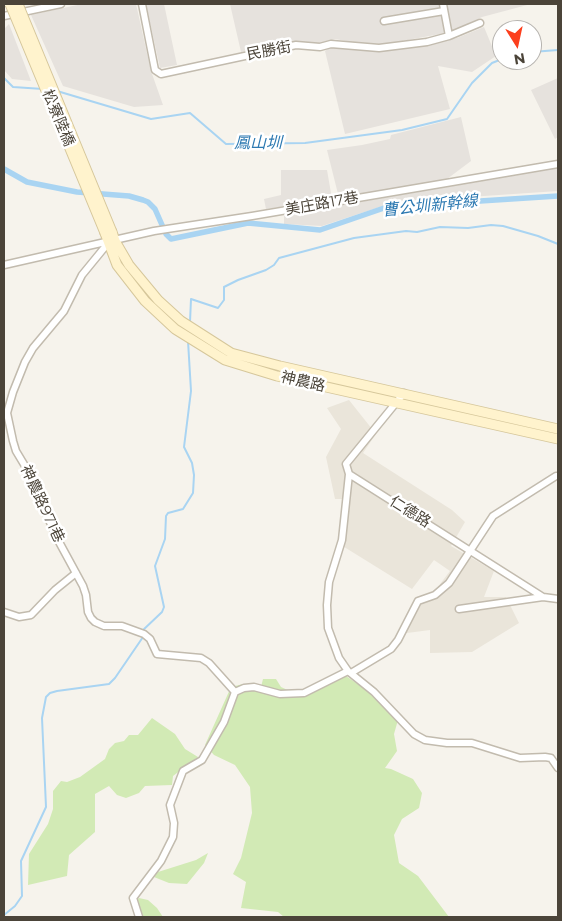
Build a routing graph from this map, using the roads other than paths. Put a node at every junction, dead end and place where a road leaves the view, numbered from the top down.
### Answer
1 (10, 4) edge
2 (18, 4) edge
3 (61, 4) edge
4 (142, 4) edge
5 (443, 4) edge
6 (444, 11) junction
7 (4, 16) edge
8 (384, 20) dead end
9 (480, 23) dead end
10 (449, 36) junction
11 (558, 164) edge
12 (110, 237) junction
13 (4, 264) edge
14 (404, 393) junction
15 (396, 402) junction
16 (558, 429) edge
17 (558, 439) edge
18 (349, 474) junction
19 (558, 476) edge
20 (470, 549) junction
21 (76, 573) junction
22 (543, 596) junction
23 (558, 598) edge
24 (459, 609) dead end
25 (4, 612) edge
26 (349, 672) junction
27 (235, 692) junction
28 (558, 768) edge
29 (139, 917) edge

1 - 12 street, 松寮陸橋, bridge
2 - 12 street, 松寮陸橋, bridge
3 - 7 street
4 - 10 street, 民勝街
5 - 6 street
6 - 8 street
6 - 10 street
9 - 10 street, 民勝街
11 - 12 street, 美庄路17巷
12 - 13 street, 美庄路17巷
12 - 14 street, 神農路
12 - 15 street, 神農路
12 - 21 street, 神農路971巷
14 - 15 street
14 - 16 street, 神農路
15 - 17 street, 神農路
15 - 18 street
18 - 20 street, 仁德路
18 - 26 street
19 - 20 street
20 - 22 street, 仁德路
20 - 26 street
21 - 25 street
21 - 27 street, 神農路971巷
22 - 23 street, 仁德路
22 - 24 street
26 - 27 street
26 - 28 street
27 - 29 street

